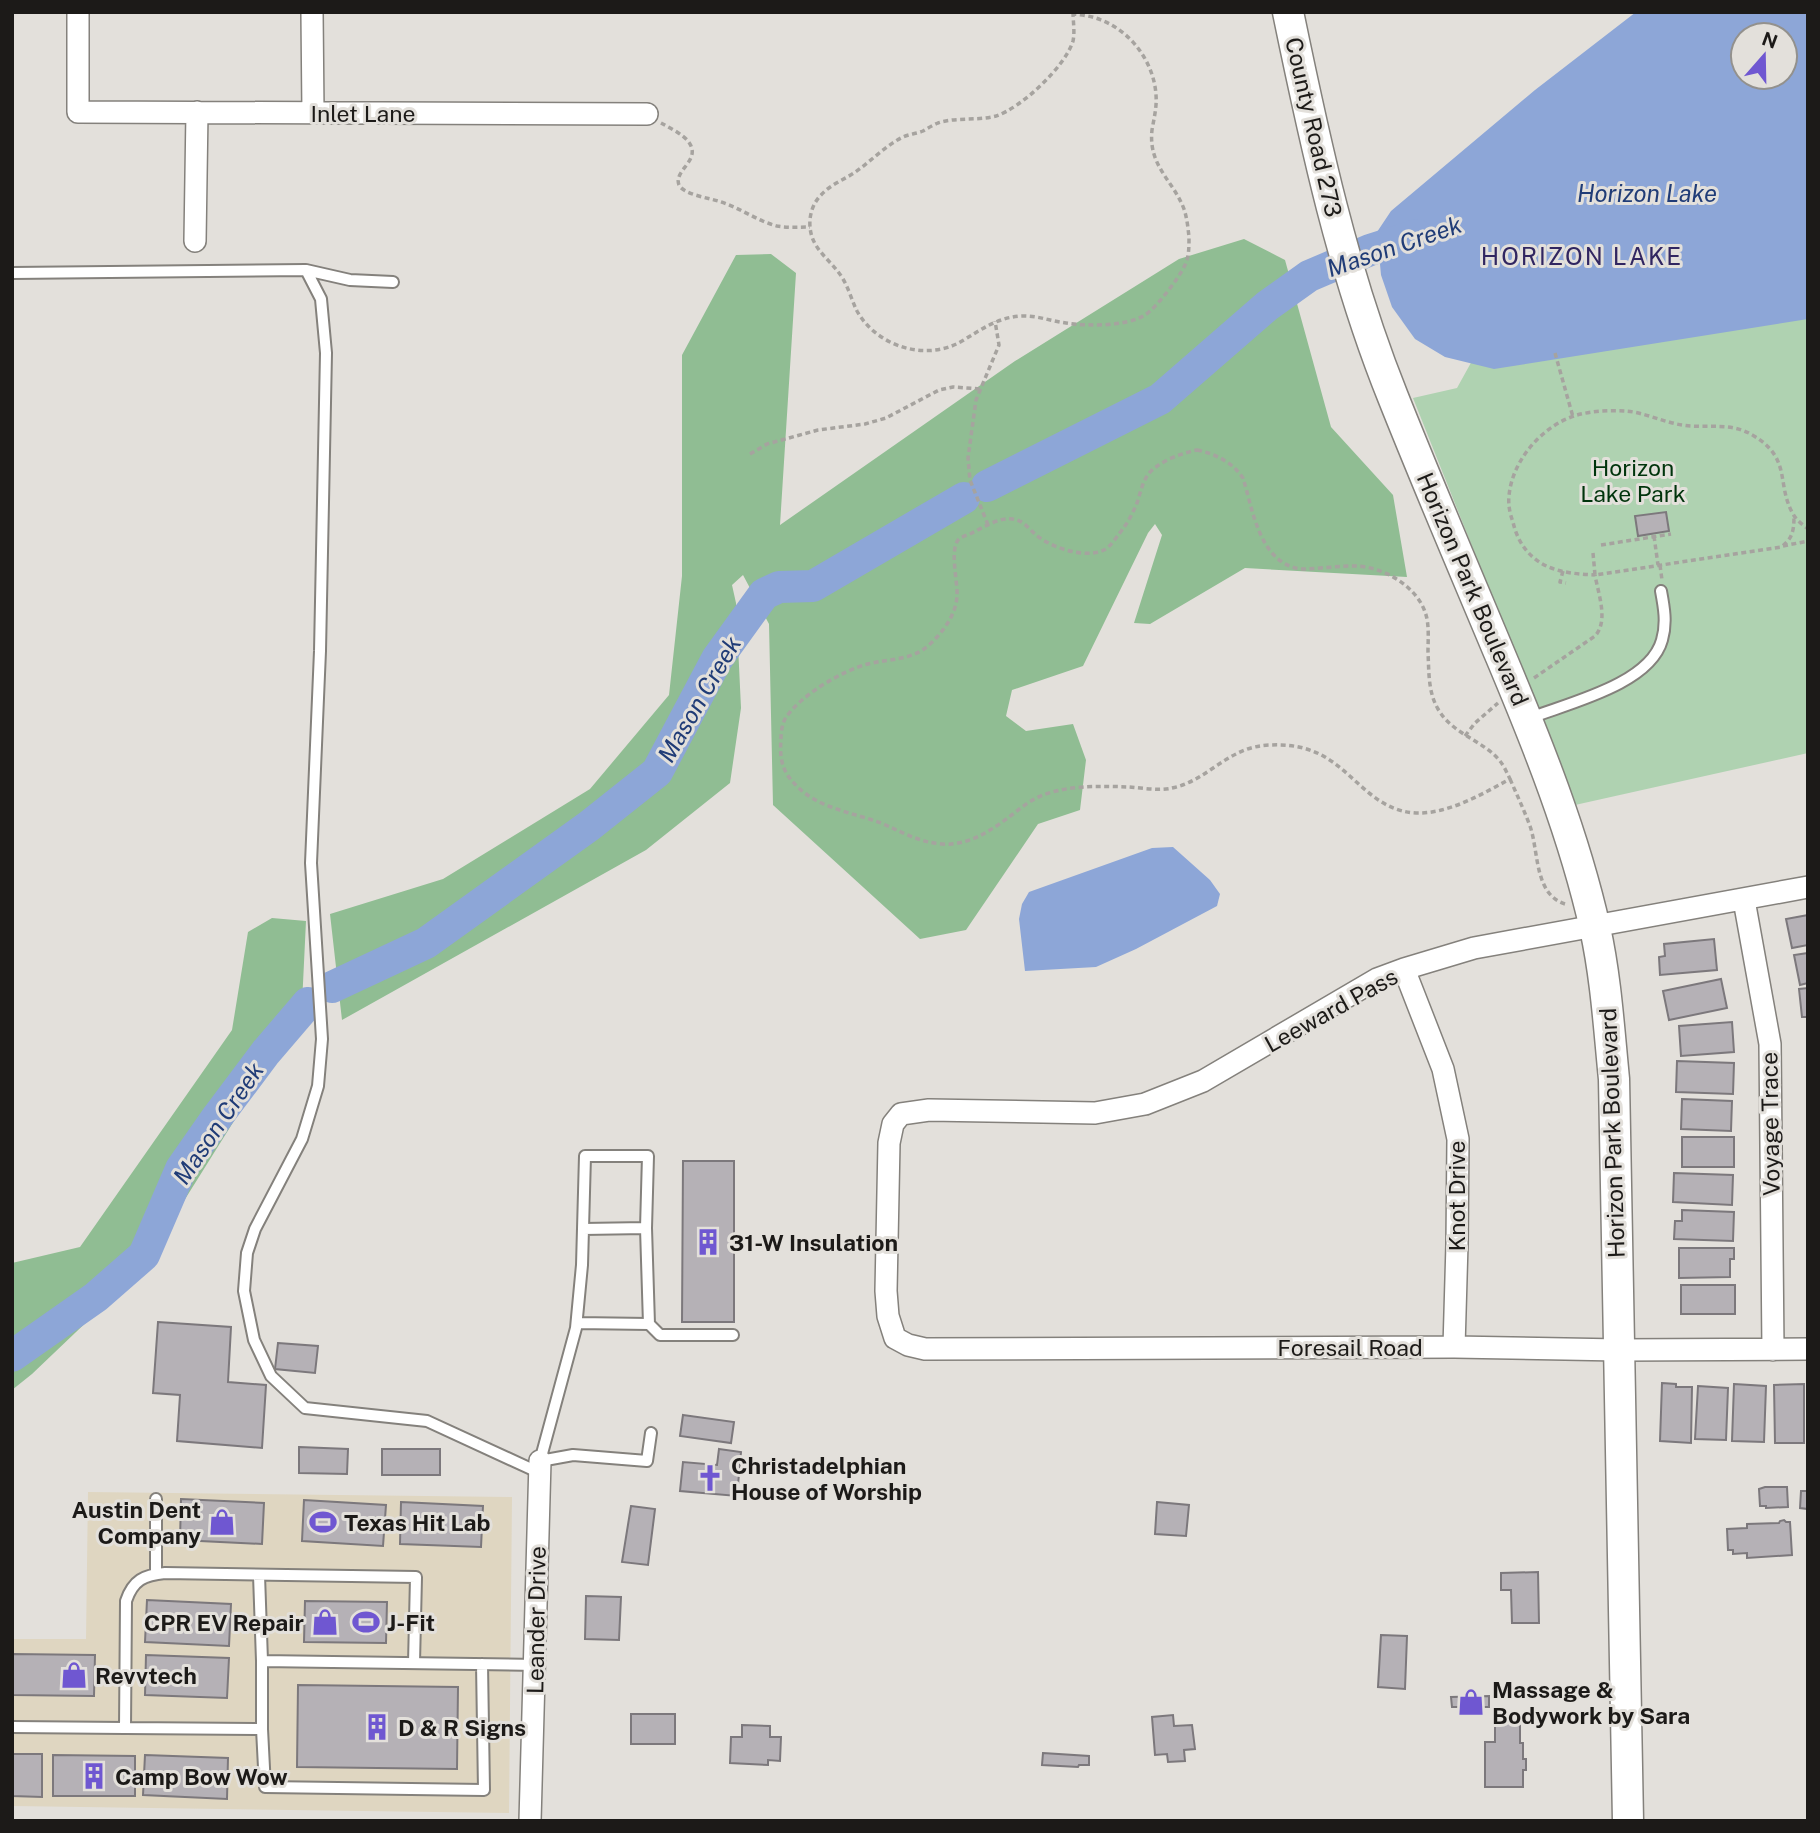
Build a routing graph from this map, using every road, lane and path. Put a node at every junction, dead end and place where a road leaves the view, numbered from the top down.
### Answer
1 (78, 12) edge
2 (312, 12) edge
3 (1288, 12) edge
4 (1073, 13) edge
5 (197, 112) junction
6 (313, 113) junction
7 (647, 114) joint
8 (810, 227) junction
9 (195, 241) dead end
10 (306, 270) junction
11 (12, 273) edge
12 (1352, 281) joint
13 (393, 282) dead end
14 (995, 321) junction
15 (1555, 353) dead end
16 (980, 389) junction
17 (1573, 417) junction
18 (750, 454) dead end
19 (1794, 516) junction
20 (988, 525) junction
21 (1808, 529) edge
22 (1671, 534) dead end
23 (1654, 536) junction
24 (1808, 541) edge
25 (1601, 545) dead end
26 (1781, 547) junction
27 (1593, 553) dead end
28 (1658, 565) junction
29 (1563, 571) junction
30 (1595, 575) junction
31 (1566, 583) dead end
32 (1661, 591) dead end
33 (1534, 679) dead end
34 (1504, 699) dead end
35 (1527, 719) junction
36 (1465, 736) junction
37 (1510, 779) junction
38 (1808, 887) edge
39 (1744, 900) junction
40 (1570, 904) dead end
41 (1595, 926) junction
42 (1404, 969) junction
43 (646, 1228) junction
44 (583, 1229) junction
45 (577, 1323) junction
46 (649, 1324) junction
47 (733, 1335) dead end
48 (895, 1338) joint
49 (1454, 1347) junction
50 (1808, 1349) edge
51 (1619, 1350) junction
52 (1773, 1350) junction
53 (651, 1433) dead end
54 (540, 1467) junction
55 (156, 1500) dead end
56 (156, 1574) junction
57 (259, 1575) junction
58 (262, 1661) junction
59 (414, 1663) junction
60 (482, 1664) junction
61 (536, 1665) junction
62 (12, 1727) edge
63 (125, 1728) junction
64 (261, 1729) junction
65 (530, 1821) edge
66 (1628, 1821) edge

1 - 5 street, Inlet Lane
2 - 6 street
3 - 12 street, County Road 273
4 - 8 path
4 - 14 path
5 - 6 street, Inlet Lane
5 - 9 street
6 - 7 street, Inlet Lane
7 - 8 path
8 - 14 path
10 - 11 lane
10 - 13 lane
10 - 54 lane
12 - 35 street, Horizon Park Boulevard
14 - 16 path
15 - 17 path
16 - 18 path
16 - 20 path
17 - 19 path
17 - 29 path
19 - 21 path
19 - 26 path
20 - 36 path
20 - 37 path
22 - 23 path
23 - 25 path
23 - 28 path
24 - 26 path
26 - 28 path
27 - 30 path
28 - 30 path
29 - 30 path
29 - 31 path
30 - 33 path
32 - 35 lane
34 - 36 path
35 - 41 street, Horizon Park Boulevard
36 - 37 path
37 - 40 path
38 - 39 street, Leeward Pass
39 - 41 street, Leeward Pass
39 - 52 street, Voyage Trace
41 - 42 street, Leeward Pass
41 - 51 street, Horizon Park Boulevard
42 - 48 street, Leeward Pass
42 - 49 street, Knot Drive
43 - 44 lane
43 - 44 lane
43 - 46 lane
44 - 45 lane
45 - 46 lane
45 - 54 lane
46 - 47 lane
48 - 49 street, Foresail Road
49 - 51 street, Foresail Road
50 - 52 street, Foresail Road
51 - 52 street, Foresail Road
51 - 66 street, Horizon Park Boulevard
53 - 54 lane
54 - 61 street, Leander Drive
55 - 56 lane
56 - 57 lane
56 - 63 lane
57 - 58 lane
57 - 59 lane
58 - 59 lane
58 - 64 lane
59 - 60 lane
60 - 61 lane
60 - 64 lane
61 - 65 street, Leander Drive
62 - 63 lane
63 - 64 lane

